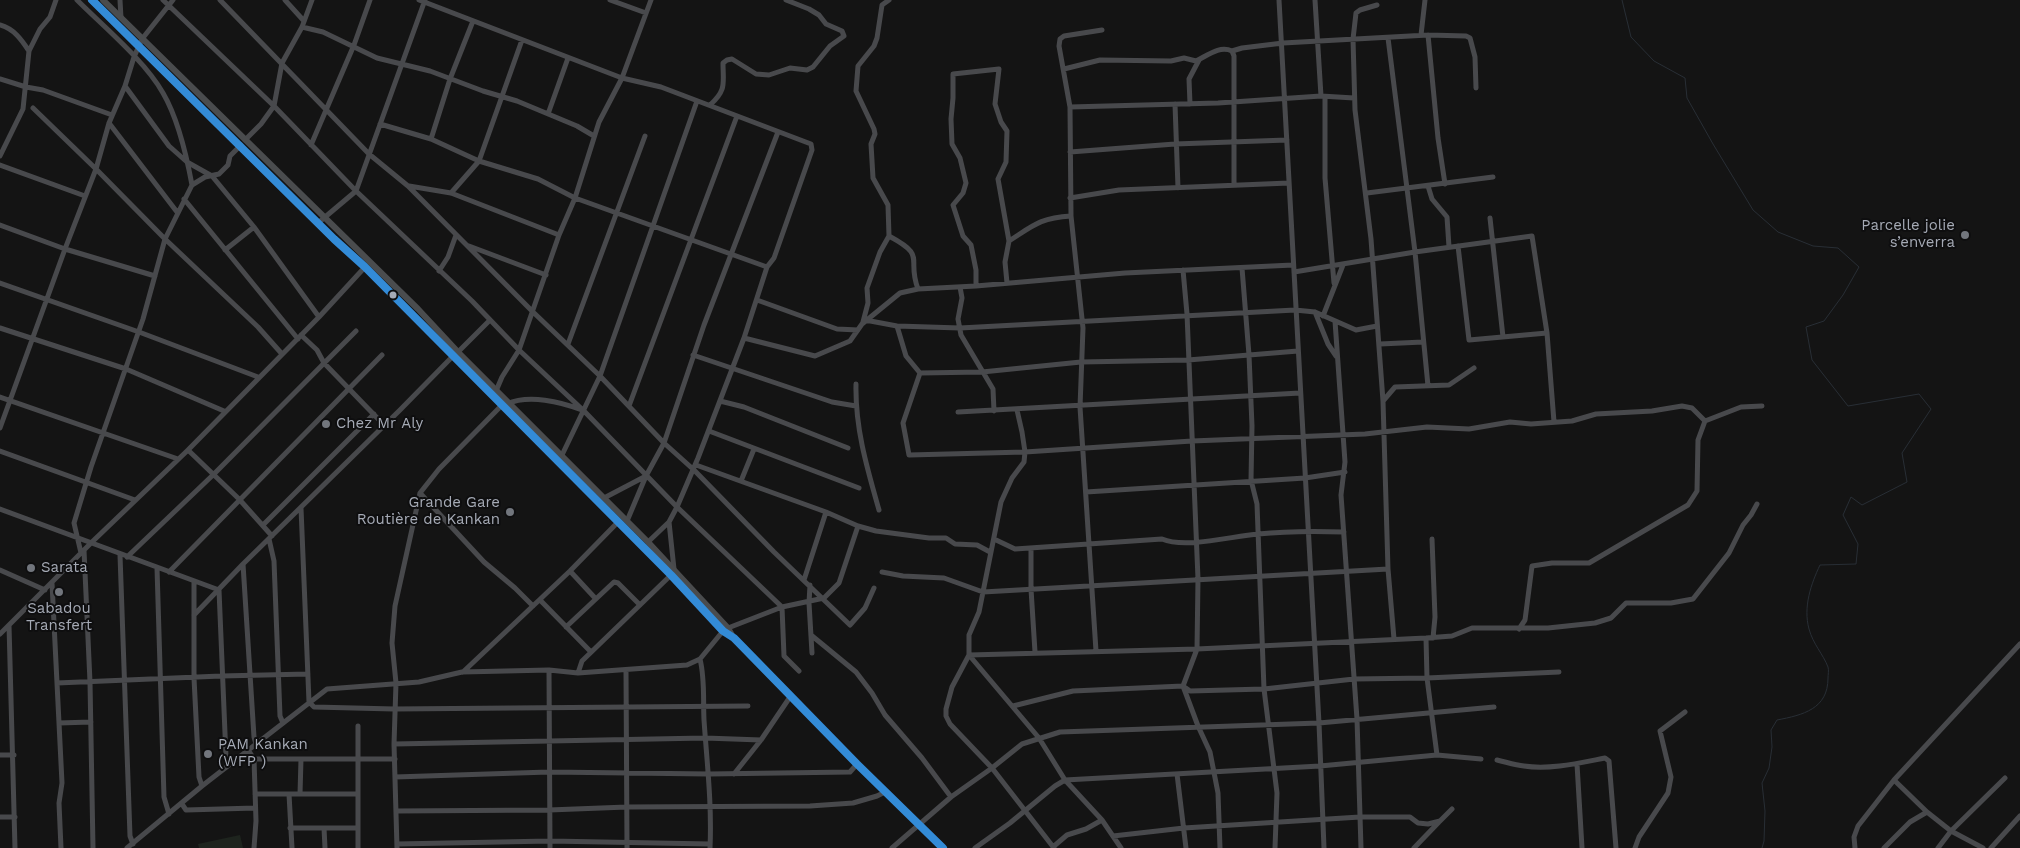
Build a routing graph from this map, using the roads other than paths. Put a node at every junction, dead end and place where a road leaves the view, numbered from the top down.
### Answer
1 (56, 0) edge
2 (77, 0) edge
3 (92, 0) edge
4 (103, 0) edge
5 (120, 0) edge
6 (163, 0) edge
7 (173, 0) edge
8 (220, 0) edge
9 (285, 0) edge
10 (312, 0) edge
11 (370, 0) edge
12 (610, 0) edge
13 (651, 0) edge
14 (786, 0) edge
15 (889, 0) edge
16 (1279, 0) edge
17 (1315, 0) edge
18 (1424, 0) edge
19 (423, 1) edge
20 (168, 5) junction
21 (1377, 5) dead end
22 (646, 14) junction
23 (121, 19) junction
24 (473, 21) junction
25 (303, 24) junction
26 (0, 25) edge
27 (1102, 30) dead end
28 (1421, 35) junction
29 (1428, 35) junction
30 (1388, 38) junction
31 (142, 39) junction
32 (1353, 39) junction
33 (522, 40) junction
34 (1317, 41) junction
35 (1283, 43) junction
36 (354, 45) junction
37 (139, 47) junction
38 (29, 51) junction
39 (1232, 51) junction
40 (134, 57) junction
41 (568, 58) junction
42 (1199, 60) junction
43 (282, 63) junction
44 (402, 65) junction
45 (1064, 68) junction
46 (622, 78) junction
47 (0, 79) edge
48 (450, 79) junction
49 (125, 86) junction
50 (26, 88) junction
51 (1476, 88) dead end
52 (501, 97) junction
53 (1323, 97) junction
54 (1354, 98) junction
55 (1285, 99) junction
56 (697, 101) junction
57 (1234, 102) junction
58 (1175, 104) junction
59 (1190, 104) junction
60 (710, 105) junction
61 (274, 106) junction
62 (1070, 107) junction
63 (33, 108) dead end
64 (326, 108) junction
65 (548, 114) junction
66 (112, 115) junction
67 (737, 116) junction
68 (110, 122) junction
69 (380, 124) junction
70 (778, 132) junction
71 (594, 136) junction
72 (645, 136) dead end
73 (431, 139) junction
74 (1287, 140) junction
75 (243, 142) junction
76 (1234, 142) junction
77 (1175, 144) junction
78 (311, 145) junction
79 (1070, 152) junction
80 (369, 154) junction
81 (0, 156) edge
82 (478, 161) junction
83 (187, 162) junction
84 (0, 165) edge
85 (96, 169) junction
86 (212, 176) junction
87 (1493, 177) dead end
88 (1289, 183) junction
89 (1445, 184) junction
90 (192, 185) junction
91 (1234, 185) junction
92 (408, 186) junction
93 (1428, 186) junction
94 (1178, 188) junction
95 (1406, 188) junction
96 (356, 191) junction
97 (451, 192) junction
98 (1367, 193) junction
99 (85, 196) junction
100 (575, 198) junction
101 (1070, 198) junction
102 (184, 199) junction
103 (177, 212) junction
104 (616, 212) junction
105 (1071, 216) junction
106 (323, 218) junction
107 (1490, 218) dead end
108 (318, 223) junction
109 (0, 225) edge
110 (654, 225) junction
111 (254, 227) junction
112 (456, 235) junction
113 (559, 235) junction
114 (889, 236) junction
115 (165, 239) junction
116 (692, 239) junction
117 (1010, 241) junction
118 (1493, 241) junction
119 (466, 244) junction
120 (1458, 246) junction
121 (1449, 247) junction
122 (65, 248) junction
123 (225, 250) junction
124 (1415, 252) junction
125 (730, 255) junction
126 (1373, 259) junction
127 (368, 265) junction
128 (1294, 265) junction
129 (1342, 266) junction
130 (767, 267) junction
131 (1333, 267) junction
132 (1242, 268) junction
133 (1183, 270) junction
134 (439, 271) junction
135 (1294, 272) junction
136 (546, 275) junction
137 (155, 276) junction
138 (1076, 276) junction
139 (0, 283) edge
140 (1007, 283) junction
141 (1334, 284) junction
142 (976, 286) junction
143 (960, 287) junction
144 (918, 289) junction
145 (757, 300) junction
146 (46, 301) junction
147 (1295, 310) junction
148 (1246, 311) junction
149 (533, 312) junction
150 (1315, 312) junction
151 (1187, 314) junction
152 (1323, 316) junction
153 (319, 317) junction
154 (490, 320) junction
155 (1082, 320) junction
156 (1335, 321) junction
157 (864, 322) junction
158 (897, 326) junction
159 (1377, 326) junction
160 (0, 328) edge
161 (960, 328) junction
162 (858, 330) junction
163 (356, 331) dead end
164 (139, 332) junction
165 (1547, 333) junction
166 (300, 337) junction
167 (1503, 337) junction
168 (744, 338) junction
169 (32, 340) junction
170 (1424, 342) junction
171 (568, 344) junction
172 (1380, 344) junction
173 (519, 350) junction
174 (1298, 351) junction
175 (282, 354) junction
176 (382, 355) dead end
177 (455, 355) junction
178 (693, 355) junction
179 (1249, 355) junction
180 (1338, 358) junction
181 (1188, 360) junction
182 (1081, 362) junction
183 (324, 363) junction
184 (733, 368) junction
185 (1474, 368) dead end
186 (126, 369) junction
187 (982, 372) junction
188 (920, 373) junction
189 (600, 376) junction
190 (258, 378) junction
191 (856, 384) dead end
192 (1428, 386) junction
193 (349, 388) junction
194 (497, 390) junction
195 (1300, 394) junction
196 (493, 396) junction
197 (1250, 396) junction
198 (0, 397) edge
199 (10, 400) junction
200 (1190, 400) junction
201 (720, 401) junction
202 (1383, 401) junction
203 (510, 403) junction
204 (503, 406) junction
205 (629, 406) junction
206 (856, 406) junction
207 (1762, 406) dead end
208 (1080, 407) junction
209 (1017, 410) junction
210 (224, 411) junction
211 (584, 411) junction
212 (994, 411) junction
213 (958, 412) dead end
214 (374, 414) junction
215 (1705, 421) junction
216 (1554, 422) junction
217 (384, 425) junction
218 (0, 428) edge
219 (709, 431) junction
220 (104, 432) junction
221 (1383, 432) junction
222 (1343, 434) junction
223 (1303, 437) junction
224 (1251, 440) junction
225 (1192, 441) junction
226 (664, 443) junction
227 (1083, 447) junction
228 (754, 448) junction
229 (848, 448) dead end
230 (188, 450) junction
231 (0, 451) edge
232 (1025, 452) junction
233 (562, 455) junction
234 (178, 459) junction
235 (695, 467) junction
236 (1345, 472) junction
237 (214, 474) junction
238 (646, 476) junction
239 (1305, 478) junction
240 (1251, 480) junction
241 (87, 482) junction
242 (741, 482) junction
243 (1195, 484) junction
244 (859, 488) dead end
245 (1086, 492) junction
246 (420, 493) junction
247 (604, 498) junction
248 (239, 499) junction
249 (135, 500) junction
250 (1757, 504) dead end
251 (677, 507) junction
252 (302, 508) junction
253 (0, 509) edge
254 (879, 510) dead end
255 (826, 512) junction
256 (627, 521) junction
257 (618, 522) junction
258 (669, 522) junction
259 (263, 525) junction
260 (858, 526) junction
261 (1308, 530) junction
262 (1344, 532) junction
263 (1258, 534) junction
264 (77, 536) junction
265 (271, 538) junction
266 (994, 539) junction
267 (1432, 539) dead end
268 (92, 542) junction
269 (648, 542) junction
270 (1196, 542) junction
271 (1088, 545) junction
272 (1031, 548) junction
273 (82, 552) junction
274 (990, 552) junction
275 (120, 555) junction
276 (128, 557) junction
277 (243, 564) junction
278 (157, 568) junction
279 (1388, 569) junction
280 (0, 570) edge
281 (169, 572) junction
282 (570, 572) junction
283 (672, 572) junction
284 (882, 572) dead end
285 (1346, 573) junction
286 (1260, 575) junction
287 (1310, 575) junction
288 (1198, 579) junction
289 (804, 580) junction
290 (194, 581) junction
291 (52, 583) junction
292 (810, 585) junction
293 (1092, 586) junction
294 (874, 588) dead end
295 (45, 590) junction
296 (219, 590) junction
297 (1031, 590) junction
298 (983, 592) junction
299 (595, 598) junction
300 (824, 598) junction
301 (540, 600) junction
302 (809, 603) junction
303 (640, 605) junction
304 (533, 606) junction
305 (782, 607) junction
306 (194, 615) junction
307 (9, 625) junction
308 (566, 627) junction
309 (726, 629) junction
310 (1519, 629) junction
311 (0, 634) edge
312 (811, 635) junction
313 (1426, 638) junction
314 (1433, 638) junction
315 (1394, 639) junction
316 (1351, 641) junction
317 (1314, 643) junction
318 (2020, 644) edge
319 (1262, 646) junction
320 (1197, 649) junction
321 (1096, 651) junction
322 (591, 652) junction
323 (1035, 652) junction
324 (812, 653) dead end
325 (969, 655) junction
326 (700, 659) junction
327 (549, 670) junction
328 (626, 670) junction
329 (799, 671) dead end
330 (462, 672) junction
331 (578, 672) junction
332 (1559, 672) dead end
333 (308, 674) junction
334 (251, 675) junction
335 (279, 675) junction
336 (221, 676) junction
337 (194, 678) junction
338 (1427, 678) junction
339 (1354, 679) junction
340 (124, 680) junction
341 (159, 680) junction
342 (90, 682) junction
343 (57, 683) junction
344 (396, 683) junction
345 (1317, 684) junction
346 (1183, 686) junction
347 (1264, 689) junction
348 (790, 696) junction
349 (309, 702) junction
350 (703, 706) junction
351 (748, 706) dead end
352 (1013, 706) junction
353 (548, 707) junction
354 (1494, 707) dead end
355 (626, 708) junction
356 (394, 709) junction
357 (1431, 712) junction
358 (1686, 712) dead end
359 (1357, 719) junction
360 (91, 722) junction
361 (59, 723) junction
362 (283, 723) junction
363 (1319, 723) junction
364 (1269, 725) junction
365 (358, 726) dead end
366 (1198, 726) junction
367 (705, 738) junction
368 (1039, 738) junction
369 (549, 740) junction
370 (627, 740) junction
371 (761, 740) junction
372 (256, 744) junction
373 (394, 744) junction
374 (248, 750) junction
375 (0, 755) edge
376 (14, 755) junction
377 (1437, 755) junction
378 (358, 758) junction
379 (395, 758) junction
380 (254, 759) junction
381 (301, 759) junction
382 (1481, 759) dead end
383 (1497, 760) dead end
384 (1359, 763) junction
385 (857, 764) junction
386 (1577, 764) junction
387 (229, 765) junction
388 (1320, 766) junction
389 (992, 768) junction
390 (1274, 768) junction
391 (549, 772) junction
392 (1214, 772) junction
393 (626, 774) junction
394 (709, 774) junction
395 (734, 774) junction
396 (1177, 774) junction
397 (395, 777) junction
398 (2005, 778) dead end
399 (1065, 780) junction
400 (1894, 780) junction
401 (202, 786) junction
402 (885, 792) junction
403 (255, 794) junction
404 (289, 794) junction
405 (300, 794) junction
406 (358, 794) junction
407 (951, 797) junction
408 (182, 804) junction
409 (627, 807) junction
410 (709, 807) junction
411 (256, 808) junction
412 (1452, 809) dead end
413 (549, 810) junction
414 (1025, 810) junction
415 (396, 811) junction
416 (1927, 812) junction
417 (169, 814) junction
418 (2020, 816) edge
419 (0, 817) edge
420 (15, 817) junction
421 (1360, 817) junction
422 (1102, 820) junction
423 (1323, 821) junction
424 (1440, 821) junction
425 (1276, 823) junction
426 (918, 825) junction
427 (1219, 826) junction
428 (290, 828) junction
429 (324, 828) junction
430 (358, 828) junction
431 (1184, 828) junction
432 (1951, 832) junction
433 (1113, 836) junction
434 (550, 841) junction
435 (134, 844) junction
436 (627, 845) edge
437 (397, 846) edge
438 (710, 846) edge
439 (982, 846) edge
440 (1053, 847) edge
441 (15, 848) edge
442 (61, 848) edge
443 (93, 848) edge
444 (128, 848) edge
445 (254, 848) edge
446 (292, 848) edge
447 (325, 848) edge
448 (358, 848) edge
449 (550, 848) edge
450 (892, 848) edge
451 (943, 848) edge
452 (975, 848) edge
453 (1122, 848) edge
454 (1186, 848) edge
455 (1220, 848) edge
456 (1275, 848) edge
457 (1324, 848) edge
458 (1361, 848) edge
459 (1414, 848) edge
460 (1582, 848) edge
461 (1616, 848) edge
462 (1635, 848) edge
463 (1854, 848) edge
464 (1884, 848) edge
465 (1938, 848) edge
466 (1982, 848) edge
467 (1991, 848) edge

1 - 38 street
2 - 40 street
3 - 37 main road
4 - 23 main road
5 - 23 street
6 - 20 street
7 - 20 street
8 - 43 street
9 - 25 street
10 - 25 street
11 - 36 street
12 - 22 street
13 - 22 street
14 - 60 street
15 - 114 street
16 - 35 street
17 - 34 street
18 - 28 street
19 - 24 street
19 - 44 street
20 - 31 street
20 - 61 street
21 - 32 street
22 - 46 street
23 - 31 main road
24 - 33 street
24 - 48 street
25 - 36 street
25 - 43 street
26 - 38 street
27 - 45 street
28 - 29 street
28 - 30 street
29 - 51 street
29 - 89 street
30 - 32 street
30 - 95 street
31 - 37 street
31 - 75 main road
32 - 34 street
32 - 54 street
33 - 41 street
33 - 52 street
34 - 35 street
34 - 53 street
35 - 39 street
35 - 55 street
36 - 44 street
36 - 64 street
37 - 40 street
37 - 75 main road
38 - 50 street
39 - 42 street
39 - 57 street
40 - 49 street
40 - 83 street
41 - 46 street
41 - 65 street
42 - 45 street
42 - 59 street
43 - 61 street
43 - 64 street
44 - 48 street
44 - 69 street
45 - 62 street
46 - 56 street
46 - 71 street
47 - 50 street
48 - 52 street
48 - 73 street
49 - 66 street
49 - 83 street
50 - 66 street
50 - 81 street
52 - 65 street
52 - 82 street
53 - 54 street
53 - 55 street
53 - 131 street
54 - 98 street
55 - 57 street
55 - 74 street
56 - 60 street
56 - 110 street
57 - 59 street
57 - 76 street
58 - 59 street
58 - 62 street
58 - 77 street
60 - 67 street
61 - 75 street
61 - 78 street
62 - 79 street
63 - 85 street
64 - 78 street
64 - 80 street
65 - 71 street
66 - 68 street
67 - 70 street
67 - 116 street
68 - 85 street
68 - 103 street
69 - 73 street
69 - 80 street
70 - 125 street
70 - 130 street
71 - 100 street
72 - 104 street
73 - 82 street
74 - 76 street
74 - 88 street
75 - 86 street
75 - 106 main road
75 - 108 main road
76 - 77 street
76 - 91 street
77 - 79 street
77 - 94 street
78 - 96 street
79 - 101 street
80 - 92 street
80 - 96 street
82 - 97 street
82 - 100 street
83 - 86 street
83 - 90 street
84 - 99 street
85 - 99 street
85 - 115 street
86 - 90 street
86 - 111 street
87 - 89 street
88 - 91 street
88 - 128 street
89 - 93 street
90 - 102 street
91 - 94 street
92 - 97 street
92 - 112 street
93 - 95 street
93 - 121 street
94 - 101 street
95 - 98 street
95 - 124 street
96 - 106 street
96 - 134 street
97 - 113 street
98 - 126 street
99 - 122 street
100 - 104 street
100 - 113 street
101 - 105 street
102 - 103 street
102 - 123 street
103 - 115 street
104 - 110 street
104 - 171 street
105 - 117 street
105 - 138 street
106 - 108 street
106 - 127 main road
107 - 118 street
108 - 127 main road
109 - 122 street
110 - 116 street
110 - 189 street
111 - 123 street
111 - 153 street
112 - 119 street
112 - 134 street
113 - 136 street
114 - 144 street
114 - 157 street
115 - 137 street
115 - 175 street
116 - 125 street
116 - 205 street
117 - 140 street
117 - 142 street
118 - 120 street
118 - 165 street
118 - 167 street
119 - 136 street
119 - 149 street
120 - 121 street
120 - 167 street
121 - 124 street
122 - 137 street
122 - 146 street
123 - 166 street
124 - 126 street
124 - 170 street
125 - 130 street
125 - 178 street
126 - 129 street
126 - 159 street
127 - 153 street
127 - 177 main road
128 - 132 street
128 - 135 street
129 - 131 street
129 - 141 street
130 - 145 street
131 - 135 street
131 - 141 street
132 - 133 street
132 - 148 street
133 - 138 street
133 - 151 street
134 - 154 street
135 - 147 street
136 - 149 street
137 - 164 street
138 - 140 street
138 - 155 street
139 - 146 street
140 - 142 street
141 - 152 street
142 - 143 street
143 - 144 street
143 - 161 street
144 - 157 street
145 - 162 street
145 - 168 street
146 - 164 street
146 - 169 street
147 - 148 street
147 - 150 street
147 - 174 street
148 - 151 street
148 - 179 street
149 - 171 street
149 - 173 street
150 - 152 street
150 - 180 street
151 - 155 street
151 - 181 street
152 - 156 street
153 - 166 street
154 - 173 street
154 - 177 street
155 - 161 street
155 - 182 street
156 - 159 street
156 - 180 street
157 - 158 street
157 - 162 street
158 - 161 street
158 - 188 street
159 - 172 street
160 - 169 street
161 - 187 street
162 - 168 street
163 - 183 street
164 - 186 street
164 - 190 street
165 - 167 street
165 - 216 street
166 - 175 street
166 - 183 street
168 - 184 street
169 - 186 street
169 - 199 street
170 - 172 street
170 - 192 street
171 - 189 street
172 - 202 street
173 - 194 street
173 - 211 street
174 - 179 street
174 - 195 street
175 - 190 street
176 - 193 street
177 - 194 main road
177 - 196 main road
177 - 217 street
178 - 184 street
178 - 226 street
179 - 181 street
179 - 197 street
180 - 222 street
181 - 182 street
181 - 200 street
182 - 187 street
182 - 208 street
183 - 193 street
183 - 237 street
184 - 201 street
184 - 206 street
185 - 192 street
186 - 210 street
186 - 220 street
187 - 188 street
187 - 212 street
188 - 232 street
189 - 205 street
189 - 211 street
190 - 210 street
191 - 206 street
192 - 202 street
193 - 214 street
193 - 248 street
194 - 196 street
194 - 203 main road
195 - 197 street
195 - 223 street
196 - 204 main road
197 - 200 street
197 - 224 street
198 - 199 street
199 - 218 street
199 - 220 street
200 - 208 street
200 - 225 street
201 - 219 street
201 - 229 street
202 - 221 street
203 - 204 street
203 - 211 street
203 - 233 main road
204 - 246 street
204 - 257 main road
205 - 226 street
206 - 254 street
207 - 215 street
208 - 209 street
208 - 227 street
209 - 212 street
209 - 232 street
210 - 230 street
211 - 233 street
211 - 238 street
212 - 213 street
214 - 217 street
214 - 259 street
215 - 216 street
215 - 310 street
216 - 221 street
217 - 252 street
219 - 228 street
219 - 235 street
220 - 234 street
220 - 241 street
221 - 222 street
221 - 279 street
222 - 223 street
222 - 236 street
223 - 224 street
223 - 239 street
224 - 225 street
224 - 240 street
225 - 227 street
225 - 243 street
226 - 235 street
226 - 238 street
227 - 232 street
227 - 245 street
228 - 242 street
228 - 244 street
230 - 234 street
230 - 237 street
231 - 241 street
232 - 266 street
233 - 247 main road
234 - 249 street
235 - 242 street
235 - 251 street
235 - 289 street
236 - 239 street
236 - 262 street
237 - 248 street
237 - 276 street
238 - 247 street
238 - 251 street
238 - 256 street
239 - 240 street
239 - 261 street
240 - 243 street
240 - 263 street
241 - 249 street
241 - 264 street
242 - 255 street
243 - 245 street
243 - 270 street
245 - 271 street
246 - 304 street
246 - 344 street
247 - 256 main road
248 - 259 street
248 - 281 street
249 - 268 street
250 - 310 street
251 - 258 street
251 - 305 street
252 - 265 street
252 - 333 street
253 - 264 street
255 - 260 street
255 - 289 street
256 - 269 main road
257 - 282 street
257 - 283 main road
258 - 269 street
258 - 283 street
259 - 265 street
260 - 274 street
260 - 300 street
261 - 262 street
261 - 263 street
261 - 287 street
262 - 285 street
263 - 270 street
263 - 286 street
264 - 268 street
264 - 273 street
265 - 277 street
265 - 335 street
266 - 272 street
266 - 274 street
267 - 314 street
268 - 273 street
268 - 275 street
269 - 283 main road
270 - 271 street
270 - 288 street
271 - 272 street
271 - 293 street
272 - 297 street
273 - 291 street
273 - 342 street
274 - 298 street
275 - 276 street
275 - 340 street
276 - 278 street
277 - 296 street
277 - 334 street
278 - 281 street
278 - 341 street
279 - 285 street
279 - 315 street
280 - 295 street
281 - 290 street
282 - 299 street
282 - 301 street
283 - 303 street
283 - 309 main road
284 - 298 street
285 - 287 street
285 - 316 street
286 - 287 street
286 - 288 street
286 - 319 street
287 - 317 street
288 - 293 street
288 - 320 street
289 - 292 street
290 - 296 street
290 - 306 street
291 - 295 street
291 - 343 street
292 - 300 street
292 - 302 street
293 - 297 street
293 - 321 street
294 - 300 street
295 - 307 street
296 - 306 street
296 - 336 street
297 - 298 street
297 - 323 street
298 - 325 street
299 - 303 street
299 - 308 street
300 - 302 street
301 - 304 street
301 - 308 street
302 - 305 street
302 - 312 street
303 - 322 street
304 - 330 street
305 - 309 street
305 - 329 street
306 - 337 street
307 - 311 street
307 - 376 street
308 - 322 street
309 - 326 street
309 - 348 main road
310 - 314 street
312 - 324 street
312 - 407 street
313 - 314 street
313 - 315 street
313 - 338 street
315 - 316 street
316 - 317 street
316 - 339 street
317 - 319 street
317 - 345 street
318 - 400 street
319 - 320 street
319 - 347 street
320 - 321 street
320 - 346 street
321 - 323 street
322 - 331 street
323 - 325 street
325 - 352 street
325 - 389 street
326 - 328 street
326 - 350 street
327 - 330 street
327 - 331 street
327 - 353 street
328 - 331 street
328 - 355 street
330 - 344 street
332 - 338 street
333 - 335 street
333 - 349 street
334 - 335 street
334 - 336 street
334 - 372 street
335 - 362 street
336 - 337 street
336 - 387 street
337 - 341 street
337 - 401 street
338 - 339 street
338 - 357 street
339 - 345 street
339 - 359 street
340 - 341 street
340 - 342 street
340 - 435 street
341 - 417 street
342 - 343 street
342 - 360 street
343 - 361 street
344 - 349 street
344 - 356 street
345 - 347 street
345 - 363 street
346 - 347 street
346 - 352 street
346 - 366 street
347 - 364 street
348 - 371 street
348 - 385 main road
349 - 356 street
349 - 362 street
350 - 351 street
350 - 355 street
350 - 367 street
352 - 368 street
353 - 355 street
353 - 356 street
353 - 369 street
354 - 357 street
355 - 370 street
356 - 373 street
357 - 359 street
357 - 377 street
358 - 462 street
359 - 363 street
359 - 384 street
360 - 361 street
360 - 443 street
361 - 442 street
362 - 372 street
363 - 364 street
363 - 388 street
364 - 366 street
364 - 390 street
365 - 378 street
366 - 368 street
366 - 392 street
367 - 370 street
367 - 371 street
367 - 394 street
368 - 389 street
368 - 399 street
369 - 370 street
369 - 373 street
369 - 391 street
370 - 393 street
371 - 395 street
372 - 374 street
373 - 379 street
374 - 380 street
374 - 387 street
375 - 376 street
376 - 420 street
377 - 382 street
377 - 384 street
378 - 379 street
378 - 381 street
378 - 406 street
379 - 397 street
380 - 381 street
380 - 403 street
381 - 405 street
383 - 386 street
384 - 388 street
384 - 421 street
385 - 395 street
385 - 402 main road
386 - 460 street
386 - 461 street
387 - 401 street
388 - 390 street
388 - 423 street
389 - 407 street
389 - 414 street
390 - 392 street
390 - 425 street
391 - 393 street
391 - 397 street
391 - 413 street
392 - 396 street
392 - 427 street
393 - 394 street
393 - 409 street
394 - 395 street
394 - 410 street
396 - 399 street
396 - 431 street
397 - 415 street
398 - 432 street
399 - 414 street
399 - 422 street
400 - 416 street
400 - 463 street
401 - 408 street
402 - 410 street
402 - 426 main road
403 - 404 street
403 - 411 street
404 - 405 street
404 - 428 street
405 - 406 street
406 - 430 street
407 - 426 street
408 - 411 street
408 - 417 street
409 - 410 street
409 - 413 street
409 - 436 street
410 - 438 street
411 - 445 street
412 - 424 street
413 - 415 street
413 - 434 street
414 - 439 street
414 - 440 street
415 - 437 street
416 - 432 street
416 - 464 street
417 - 435 street
418 - 467 street
419 - 420 street
420 - 441 street
421 - 423 street
421 - 424 street
421 - 458 street
422 - 433 street
422 - 440 street
423 - 425 street
423 - 457 street
424 - 459 street
425 - 427 street
425 - 456 street
426 - 450 street
426 - 451 main road
427 - 431 street
427 - 455 street
428 - 429 street
428 - 446 street
429 - 430 street
429 - 447 street
430 - 448 street
431 - 433 street
431 - 454 street
432 - 465 street
432 - 466 street
433 - 453 street
434 - 436 street
434 - 437 street
434 - 449 street
435 - 444 street
436 - 438 street
439 - 452 street

